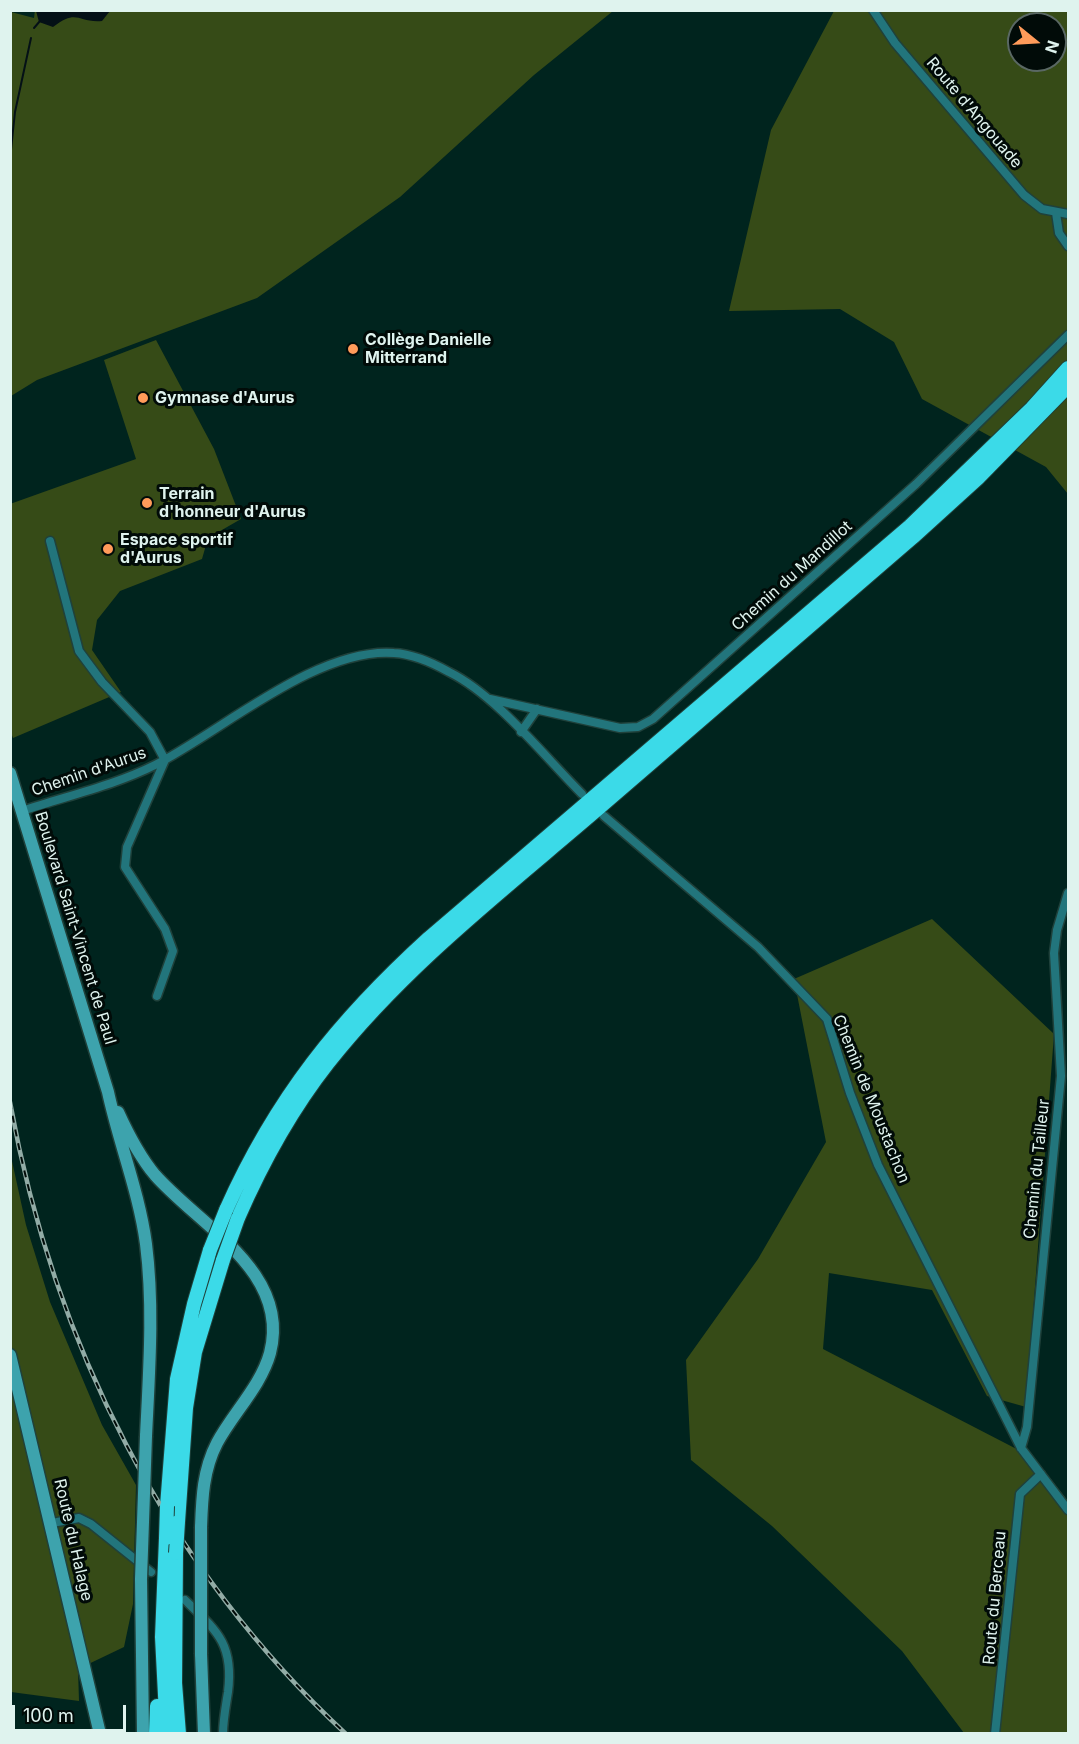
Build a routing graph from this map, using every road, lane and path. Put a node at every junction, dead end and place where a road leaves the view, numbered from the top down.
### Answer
1 (873, 10) edge
2 (1056, 213) junction
3 (1068, 214) edge
4 (1068, 246) edge
5 (1068, 335) edge
6 (1068, 368) edge
7 (1068, 386) edge
8 (50, 541) dead end
9 (490, 699) junction
10 (537, 709) junction
11 (521, 732) junction
12 (165, 760) junction
13 (10, 773) edge
14 (582, 794) dead end
15 (22, 811) junction
16 (604, 816) dead end
17 (1068, 893) edge
18 (157, 996) dead end
19 (108, 1092) junction
20 (10, 1355) edge
21 (1021, 1448) junction
22 (1041, 1474) junction
23 (1068, 1509) edge
24 (52, 1523) junction
25 (165, 1566) junction
26 (146, 1576) junction
27 (185, 1600) dead end
28 (174, 1644) junction
29 (100, 1734) edge
30 (143, 1734) edge
31 (156, 1734) edge
32 (167, 1734) edge
33 (179, 1734) edge
34 (185, 1734) edge
35 (204, 1734) edge
36 (223, 1734) edge
37 (995, 1734) edge

1 - 2 street, Route d'Angouade
2 - 3 street, Route d'Angouade
2 - 4 street
5 - 10 street, Chemin du Mandillot
6 - 25 highway, bridge
7 - 28 highway, bridge
8 - 12 street
9 - 10 street, Chemin du Mandillot
9 - 11 street
9 - 12 street
10 - 11 street
11 - 14 street
12 - 15 street, Chemin d'Aurus
12 - 18 street
13 - 15 main road, Boulevard Saint-Vincent de Paul
15 - 19 main road, Boulevard Saint-Vincent de Paul
16 - 21 street, Chemin de Moustachon
17 - 21 street, Chemin du Tailleur
19 - 26 main road, bridge
19 - 35 main road, bridge
20 - 24 main road, Route du Halage
21 - 22 street, Chemin de Moustachon
22 - 23 street, Chemin de Moustachon
22 - 37 street, Route du Berceau
24 - 26 street
24 - 29 main road, Route du Halage
25 - 31 highway
25 - 32 highway
26 - 30 main road
27 - 36 street
28 - 33 highway
28 - 34 highway

